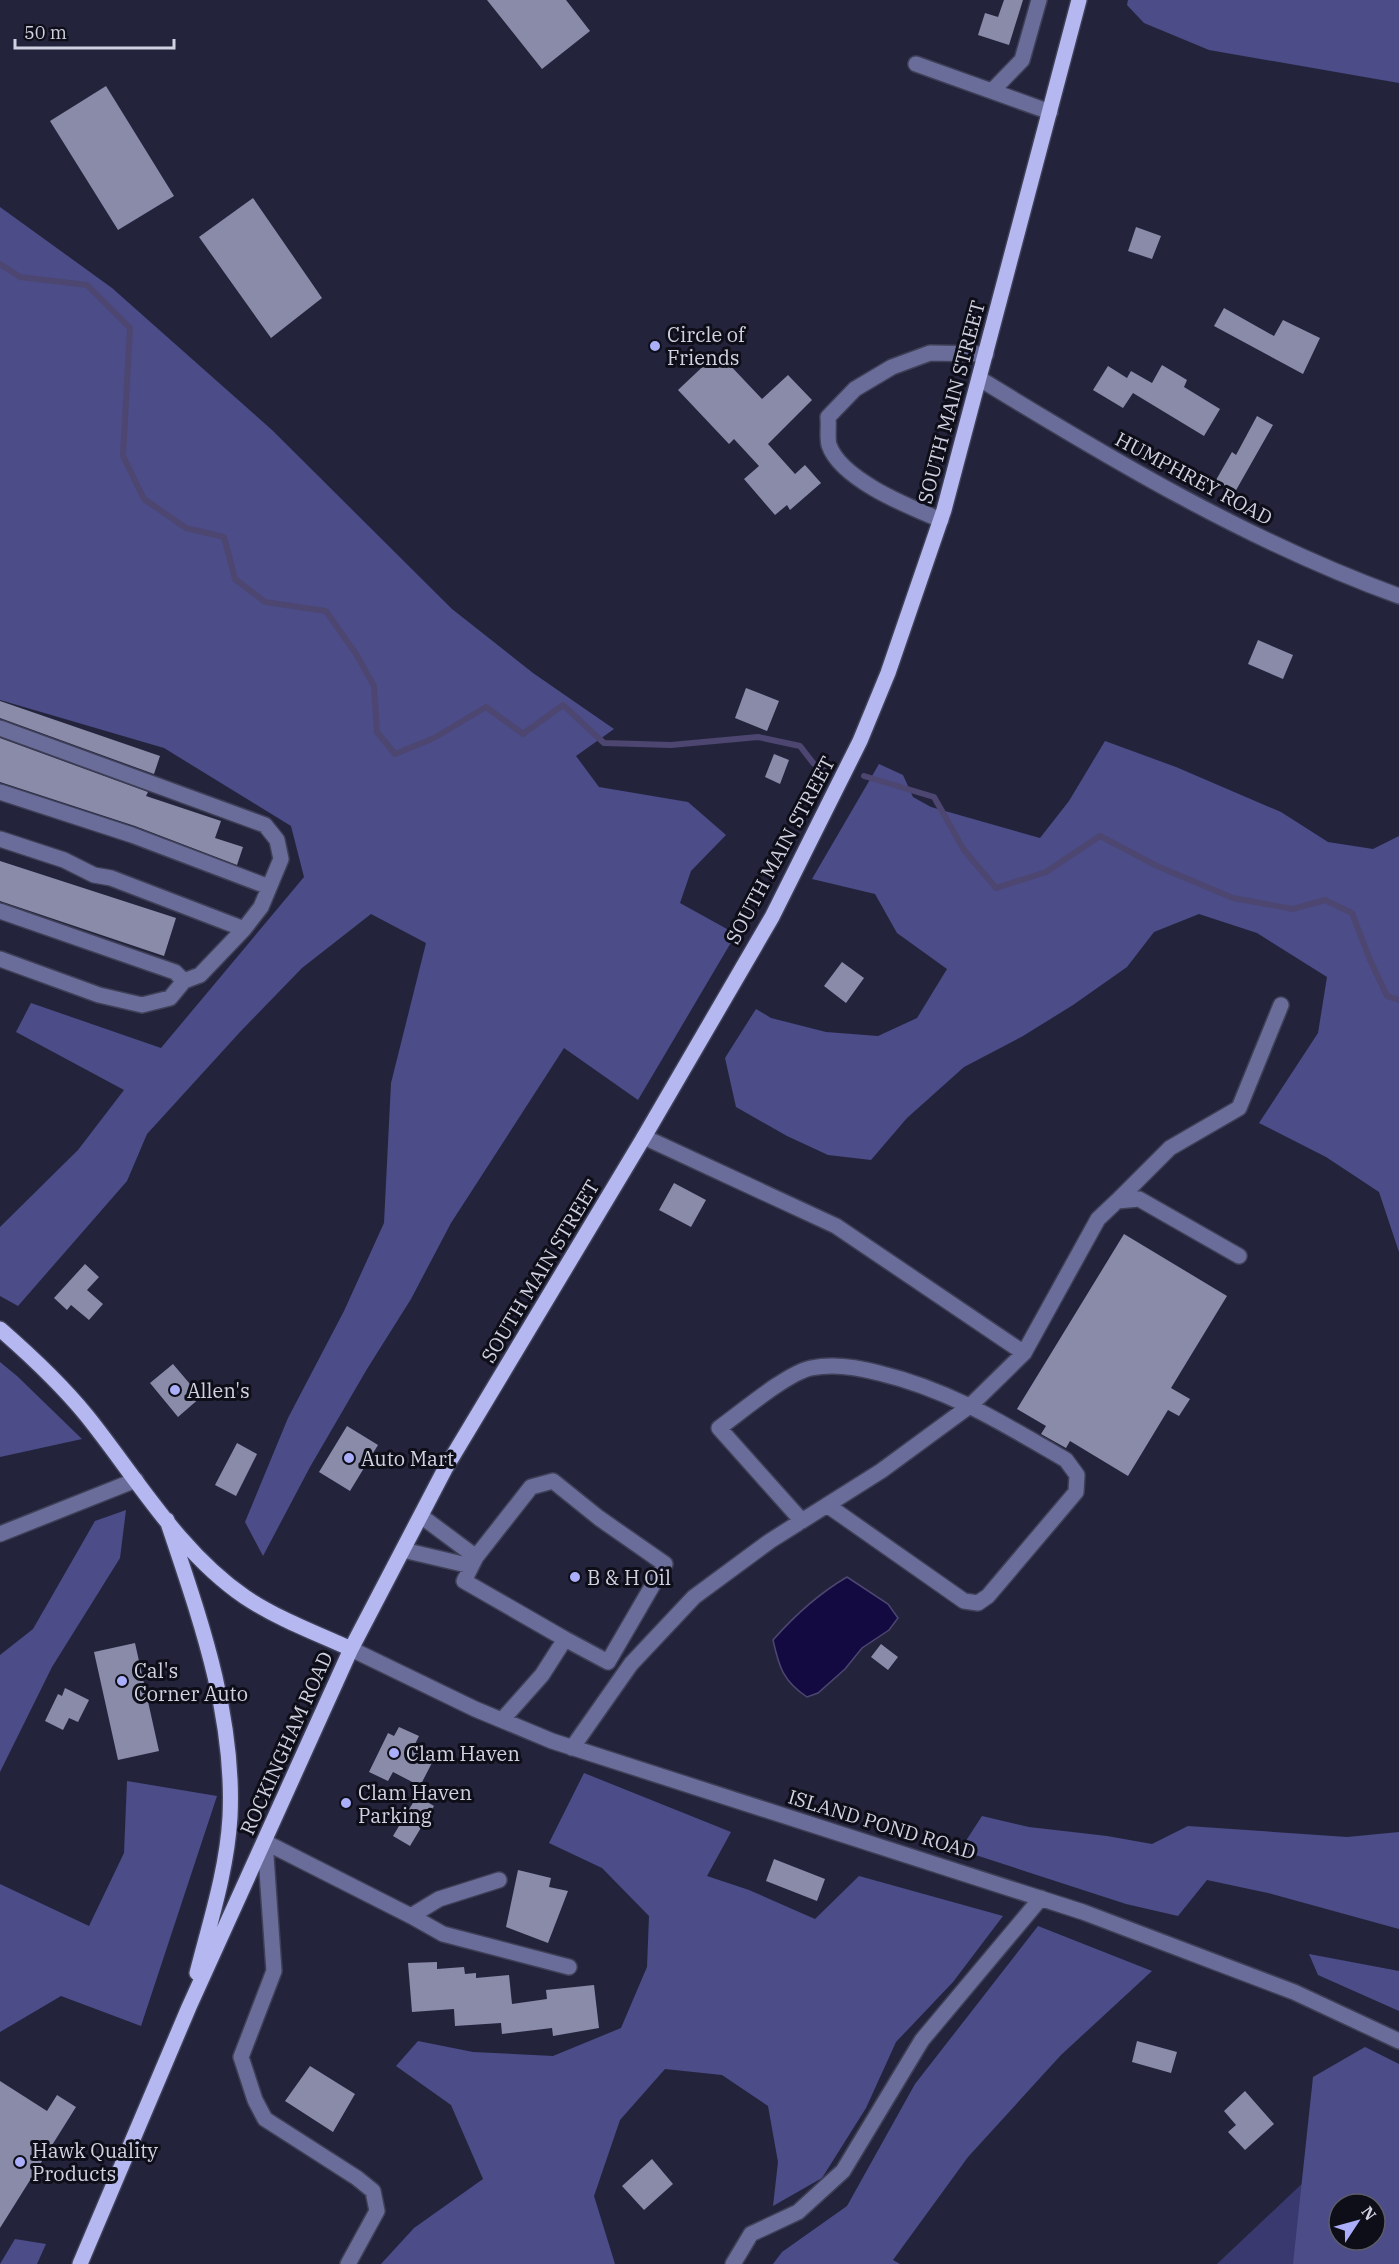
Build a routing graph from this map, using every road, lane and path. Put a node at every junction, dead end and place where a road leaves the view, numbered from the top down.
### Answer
1 (1039, 0) edge
2 (1079, 0) edge
3 (916, 64) dead end
4 (992, 91) junction
5 (1050, 112) junction
6 (986, 354) junction
7 (980, 379) junction
8 (941, 520) junction
9 (1399, 596) edge
10 (0, 728) edge
11 (0, 792) edge
12 (0, 839) edge
13 (269, 887) junction
14 (0, 911) edge
15 (244, 929) junction
16 (0, 959) edge
17 (184, 981) junction
18 (1281, 1005) dead end
19 (644, 1137) junction
20 (1117, 1201) junction
21 (1239, 1256) dead end
22 (0, 1329) edge
23 (1024, 1353) junction
24 (971, 1405) junction
25 (136, 1480) junction
26 (827, 1505) junction
27 (421, 1516) junction
28 (167, 1520) junction
29 (802, 1521) junction
30 (0, 1534) edge
31 (403, 1550) junction
32 (473, 1562) junction
33 (565, 1639) junction
34 (351, 1649) junction
35 (502, 1720) junction
36 (572, 1748) junction
37 (265, 1842) junction
38 (499, 1880) dead end
39 (1041, 1898) junction
40 (411, 1916) junction
41 (569, 1967) dead end
42 (189, 2007) junction
43 (1399, 2041) edge
44 (80, 2264) edge
45 (348, 2264) edge
46 (733, 2264) edge

1 - 4 street
2 - 5 main road, SOUTH MAIN STREET
3 - 4 street
4 - 5 street
5 - 6 main road, SOUTH MAIN STREET
6 - 7 main road, SOUTH MAIN STREET
6 - 8 street
7 - 8 main road, SOUTH MAIN STREET
7 - 9 street, HUMPHREY ROAD
8 - 19 main road, SOUTH MAIN STREET
10 - 13 street
11 - 13 street
12 - 15 street
13 - 15 street
14 - 17 street
15 - 17 street
16 - 17 street
18 - 20 street
19 - 23 street
19 - 27 main road, SOUTH MAIN STREET
20 - 21 street
20 - 23 street
22 - 25 main road, ROCKINGHAM ROAD
23 - 24 street
24 - 26 street
24 - 26 street
24 - 29 street
25 - 28 main road, ROCKINGHAM ROAD
25 - 30 street
26 - 29 street
27 - 31 main road, SOUTH MAIN STREET
27 - 32 street
28 - 34 main road, ROCKINGHAM ROAD
28 - 42 main road
29 - 36 street
31 - 32 street
31 - 34 main road, SOUTH MAIN STREET
32 - 33 street
32 - 33 street
33 - 35 street
34 - 35 street, ISLAND POND ROAD
34 - 37 main road, ROCKINGHAM ROAD
35 - 36 street, ISLAND POND ROAD
36 - 39 street, ISLAND POND ROAD
37 - 40 street
37 - 42 main road, ROCKINGHAM ROAD
37 - 45 street
38 - 40 street
39 - 43 street, ISLAND POND ROAD
39 - 46 street
40 - 41 street
42 - 44 main road, ROCKINGHAM ROAD

